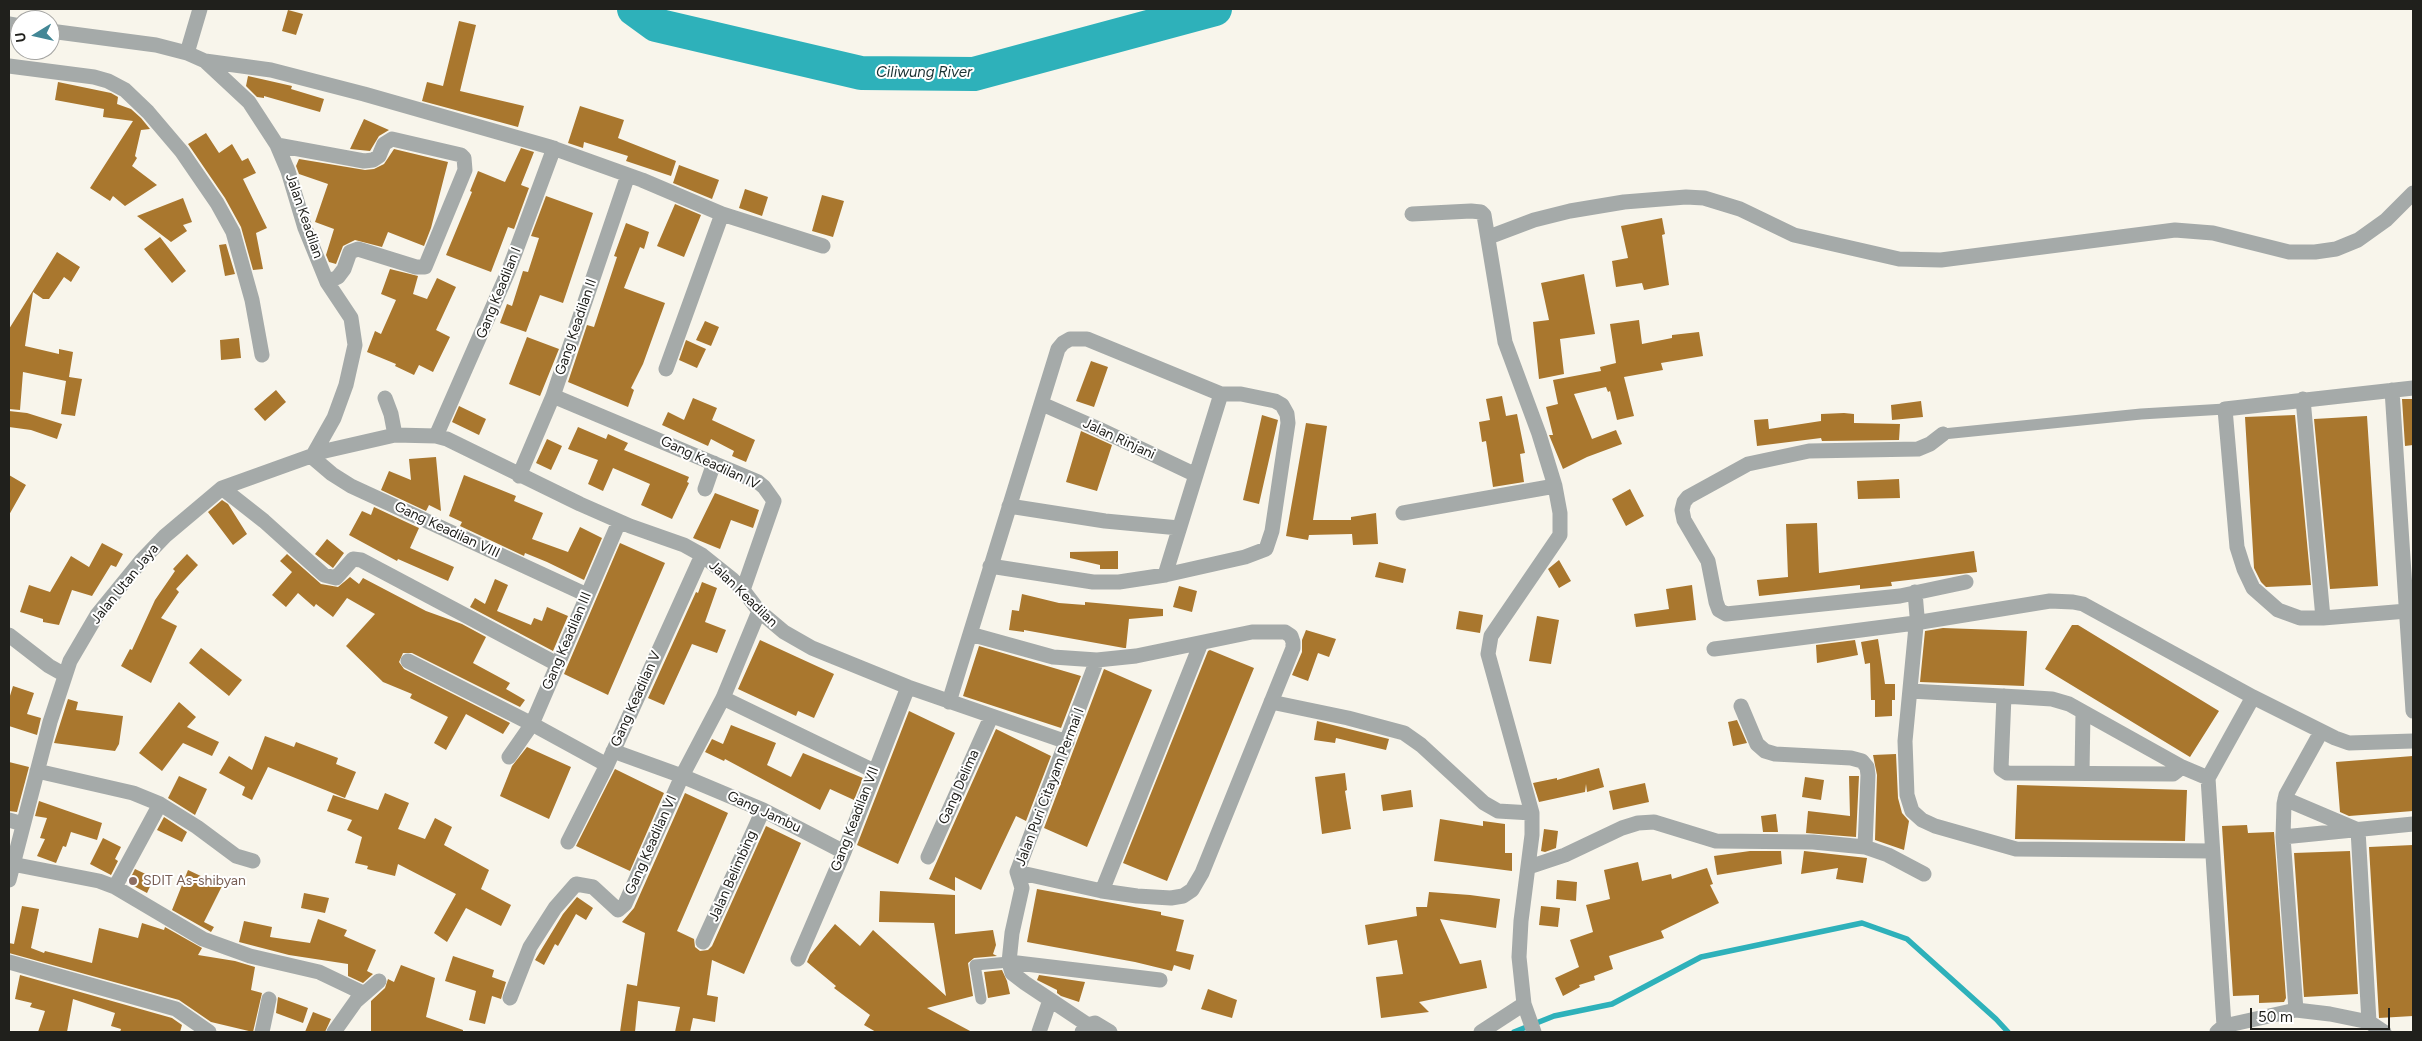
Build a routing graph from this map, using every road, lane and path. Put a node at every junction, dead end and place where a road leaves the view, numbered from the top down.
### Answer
1 (200, 9) edge
2 (60, 32) edge
3 (187, 53) junction
4 (205, 62) junction
5 (9, 66) edge
6 (278, 144) junction
7 (554, 148) junction
8 (628, 175) junction
9 (2413, 193) edge
10 (722, 214) junction
11 (1412, 214) dead end
12 (1489, 237) junction
13 (823, 246) dead end
14 (327, 282) junction
15 (262, 355) dead end
16 (666, 369) dead end
17 (2413, 388) edge
18 (2392, 390) junction
19 (1221, 394) junction
20 (553, 396) junction
21 (385, 398) dead end
22 (2303, 399) junction
23 (1042, 404) junction
24 (2225, 409) junction
25 (395, 434) junction
26 (1944, 434) joint
27 (436, 436) junction
28 (312, 457) junction
29 (714, 463) junction
30 (519, 476) junction
31 (1196, 476) junction
32 (1555, 486) junction
33 (222, 488) junction
34 (705, 489) dead end
35 (1009, 506) junction
36 (1403, 513) dead end
37 (619, 522) junction
38 (1179, 528) junction
39 (702, 555) junction
40 (990, 566) junction
41 (1165, 575) junction
42 (1966, 582) dead end
43 (743, 590) junction
44 (587, 595) junction
45 (1915, 596) junction
46 (759, 611) junction
47 (2407, 611) junction
48 (2323, 618) junction
49 (1916, 619) junction
50 (970, 634) junction
51 (9, 635) edge
52 (1201, 643) junction
53 (1714, 649) dead end
54 (1098, 660) junction
55 (408, 661) dead end
56 (557, 664) junction
57 (65, 675) junction
58 (908, 687) junction
59 (1910, 691) junction
60 (2004, 696) junction
61 (2253, 696) junction
62 (723, 698) junction
63 (948, 702) junction
64 (1271, 702) junction
65 (1740, 706) dead end
66 (2413, 711) edge
67 (2083, 712) junction
68 (991, 716) junction
69 (532, 724) junction
70 (2321, 732) junction
71 (2413, 741) edge
72 (1067, 742) junction
73 (509, 756) dead end
74 (610, 758) junction
75 (2182, 768) junction
76 (37, 771) junction
77 (874, 771) junction
78 (2082, 773) junction
79 (682, 776) junction
80 (2208, 778) junction
81 (2285, 799) junction
82 (160, 804) junction
83 (763, 810) junction
84 (1532, 813) junction
85 (16, 822) edge
86 (2413, 824) edge
87 (2358, 830) junction
88 (2283, 837) junction
89 (568, 842) dead end
90 (1865, 848) junction
91 (2211, 850) junction
92 (844, 852) junction
93 (928, 857) dead end
94 (253, 861) dead end
95 (12, 864) junction
96 (1529, 867) junction
97 (1017, 872) junction
98 (1924, 874) dead end
99 (9, 880) edge
100 (115, 887) junction
101 (1102, 891) junction
102 (703, 942) dead end
103 (800, 955) dead end
104 (9, 962) edge
105 (1010, 962) junction
106 (1160, 980) dead end
107 (379, 981) dead end
108 (363, 993) junction
109 (510, 998) dead end
110 (980, 999) dead end
111 (269, 1000) dead end
112 (1050, 1000) junction
113 (1525, 1008) junction
114 (2296, 1010) junction
115 (2369, 1022) junction
116 (1085, 1029) edge
117 (2221, 1029) edge
118 (208, 1032) edge
119 (262, 1032) edge
120 (334, 1032) edge
121 (1038, 1032) edge
122 (1110, 1032) edge
123 (1481, 1032) edge
124 (1534, 1032) edge
125 (2384, 1032) edge

1 - 3 street
2 - 3 street, Jalan Keadilan
3 - 4 street, Jalan Keadilan
4 - 6 street, Jalan Keadilan
4 - 7 street
5 - 15 street
6 - 14 street, Jalan Keadilan
6 - 14 street
7 - 8 street
7 - 27 street, Gang Keadilan I
8 - 10 street
8 - 20 street, Gang Keadilan II
9 - 12 street
10 - 13 street
10 - 16 street
11 - 12 street
12 - 32 street
14 - 28 street, Jalan Keadilan
17 - 18 street
18 - 22 street
18 - 47 street
19 - 23 street
19 - 31 street
19 - 41 street
20 - 29 street, Gang Keadilan IV
20 - 30 street, Gang Keadilan II
21 - 25 street
22 - 24 street
22 - 48 street
23 - 31 street, Jalan Rinjani
23 - 35 street
24 - 26 lane
24 - 48 street
25 - 27 street, Jalan Keadilan
25 - 28 street, Jalan Keadilan
26 - 45 street
27 - 30 street, Jalan Keadilan
28 - 33 street, Jalan Utan Jaya
28 - 44 street, Gang Keadilan VIII
29 - 34 street
29 - 43 street, Gang Keadilan IV
30 - 37 street, Jalan Keadilan
31 - 38 street
32 - 36 street
32 - 84 street
33 - 56 street
33 - 57 street, Jalan Utan Jaya
35 - 38 street
35 - 40 street
37 - 39 street, Jalan Keadilan
37 - 44 street, Gang Keadilan III
38 - 41 street
39 - 43 street, Jalan Keadilan
39 - 74 street, Gang Keadilan V
40 - 41 street
40 - 50 street
42 - 45 street
43 - 46 street, Jalan Keadilan
44 - 56 street, Gang Keadilan III
45 - 49 street
46 - 58 street, Jalan Keadilan
46 - 62 street, Gang Keadilan VI
47 - 48 street
47 - 66 street
49 - 53 street
49 - 59 street
49 - 61 street
50 - 54 street
50 - 63 street
51 - 57 street
52 - 54 street
52 - 64 street
52 - 101 street
54 - 72 street, Jalan Puri Citayam Permai I
55 - 69 street, Gang Jambu
56 - 69 street, Gang Keadilan III
57 - 76 street, Jalan Utan Jaya
58 - 63 street, Jalan Keadilan
58 - 77 street, Gang Keadilan VII
59 - 60 street
59 - 91 street
60 - 67 street
60 - 78 street
61 - 70 street
61 - 80 street
62 - 77 street
62 - 79 street, Gang Keadilan VI
63 - 68 street, Jalan Keadilan
64 - 84 street
64 - 101 street
65 - 90 street
67 - 75 street
67 - 78 street
68 - 72 street, Jalan Keadilan
68 - 93 street, Gang Delima
69 - 73 street, Gang Keadilan III
69 - 74 street, Gang Jambu
70 - 71 street
70 - 81 street
72 - 97 street, Jalan Puri Citayam Permai I
74 - 79 street, Gang Jambu
74 - 89 street, Gang Keadilan V
75 - 78 street
75 - 80 street
76 - 82 street
76 - 85 street, Jalan Utan Jaya
77 - 92 street, Gang Keadilan VII
79 - 83 street, Gang Jambu
79 - 109 street, Gang Keadilan VI
80 - 91 street
81 - 87 street
81 - 88 street
82 - 94 street
82 - 100 street
83 - 92 street, Gang Jambu
83 - 102 street, Jalan Belimbing
84 - 96 street
85 - 95 street, Jalan Utan Jaya
86 - 87 street
87 - 88 street
87 - 115 street
88 - 114 street
90 - 96 street
90 - 98 street
91 - 117 street
92 - 103 street, Gang Keadilan VII
95 - 99 street, Jalan Utan Jaya
95 - 100 street
96 - 113 street
97 - 101 street
97 - 105 street, Jalan Puri Citayam Permai I
100 - 108 street
104 - 118 street
105 - 106 street
105 - 110 lane
105 - 112 street
107 - 108 street
108 - 120 street
111 - 119 street
112 - 116 street
112 - 121 street
113 - 123 street
113 - 124 street
114 - 115 street
114 - 117 street
115 - 125 street
116 - 122 street

